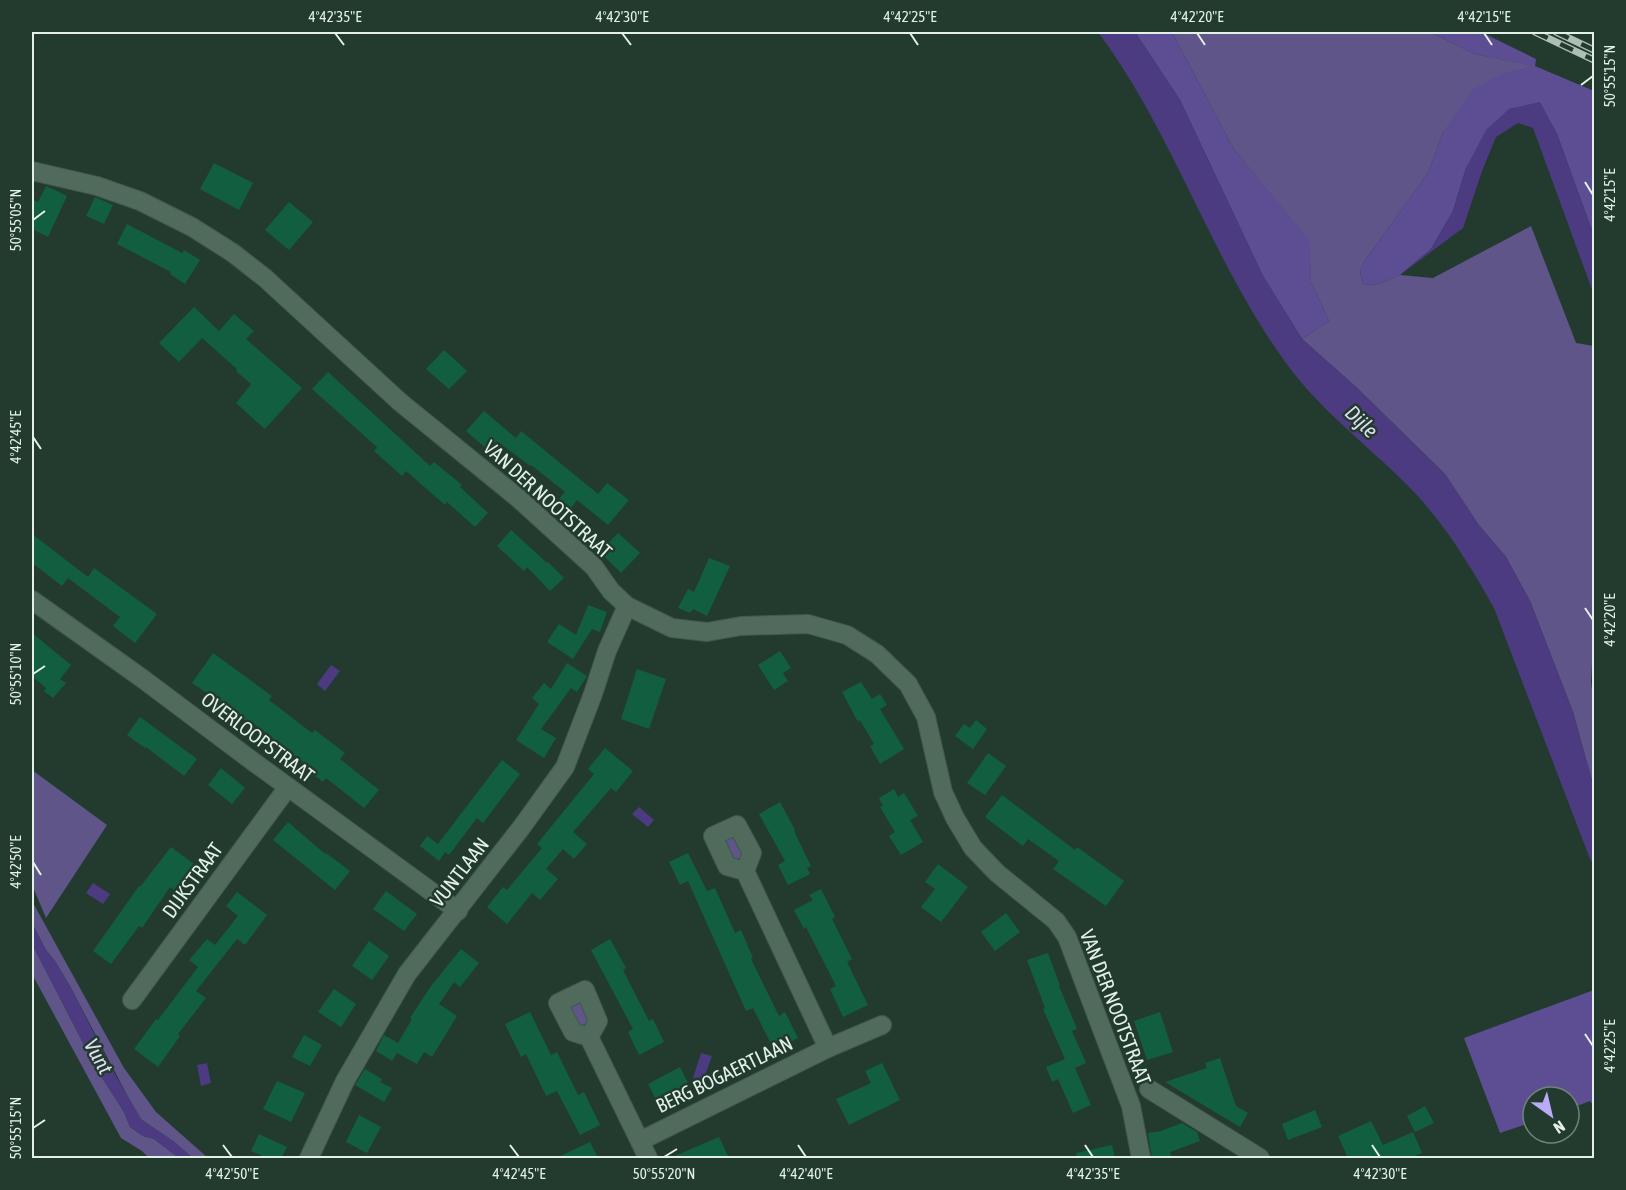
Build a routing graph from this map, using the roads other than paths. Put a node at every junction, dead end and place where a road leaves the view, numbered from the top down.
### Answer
1 (32, 171) edge
2 (32, 600) edge
3 (627, 606) junction
4 (288, 787) junction
5 (745, 871) dead end
6 (458, 911) junction
7 (132, 1000) dead end
8 (882, 1024) dead end
9 (589, 1037) dead end
10 (828, 1048) junction
11 (1149, 1089) dead end
12 (640, 1141) junction
13 (309, 1158) edge
14 (648, 1158) edge
15 (1141, 1158) edge
16 (1260, 1158) edge

1 - 3 street, VAN DER NOOTSTRAAT
2 - 4 street, OVERLOOPSTRAAT
3 - 6 street, VUNTLAAN
3 - 15 street, VAN DER NOOTSTRAAT
4 - 6 street, OVERLOOPSTRAAT
4 - 7 street, DIJKSTRAAT
5 - 10 street
6 - 13 street, VUNTLAAN
8 - 10 street, BERG BOGAERTLAAN
9 - 12 street
10 - 12 street, BERG BOGAERTLAAN
11 - 16 street
12 - 14 street

